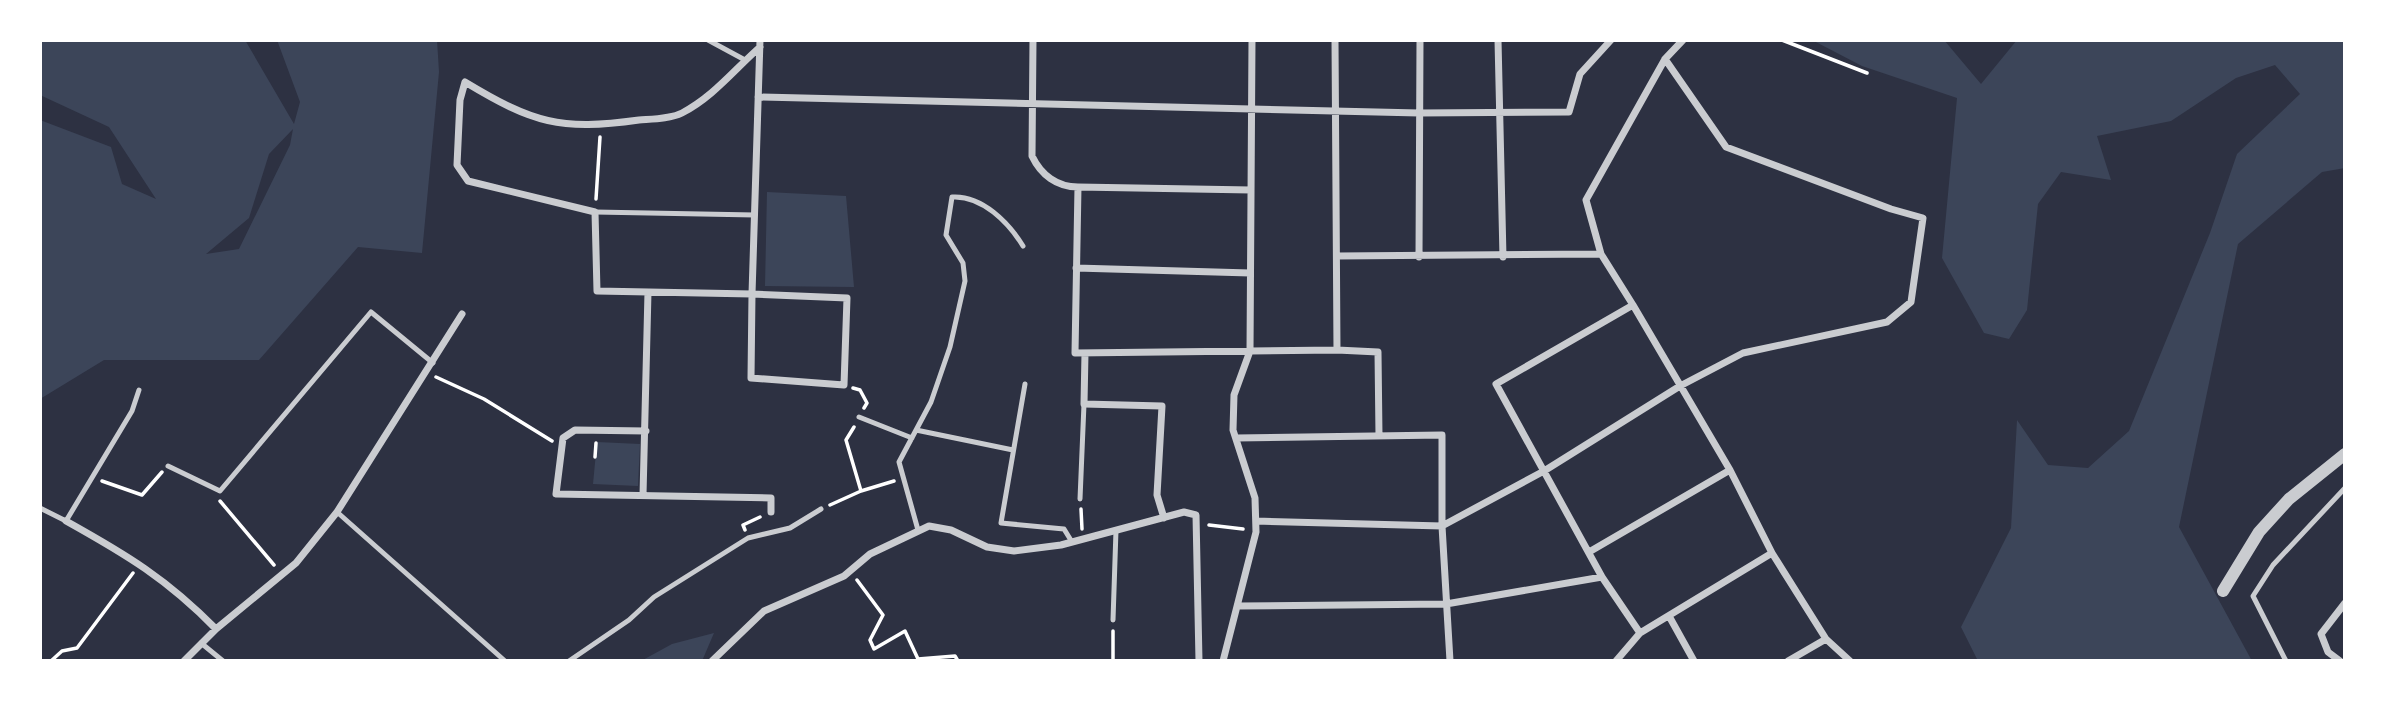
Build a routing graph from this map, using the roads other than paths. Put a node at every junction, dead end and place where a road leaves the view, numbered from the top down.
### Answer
1 (708, 40) edge
2 (1033, 40) edge
3 (1252, 40) edge
4 (1335, 40) edge
5 (1420, 40) edge
6 (1498, 40) edge
7 (1611, 40) edge
8 (1683, 40) edge
9 (760, 44) edge
10 (1665, 59) junction
11 (745, 60) junction
12 (758, 97) junction
13 (1031, 103) junction
14 (1252, 108) junction
15 (1333, 109) junction
16 (1501, 111) junction
17 (1419, 113) junction
18 (1078, 187) junction
19 (1251, 190) junction
20 (595, 212) junction
21 (755, 215) junction
22 (1023, 247) dead end
23 (1601, 254) junction
24 (1337, 256) junction
25 (1419, 257) junction
26 (1503, 257) junction
27 (1076, 268) junction
28 (1250, 273) junction
29 (648, 292) junction
30 (752, 294) junction
31 (1633, 305) junction
32 (462, 314) dead end
33 (1337, 350) junction
34 (1250, 351) junction
35 (1085, 353) junction
36 (433, 363) junction
37 (1025, 384) dead end
38 (1680, 386) junction
39 (139, 390) dead end
40 (1084, 404) junction
41 (859, 417) road end
42 (916, 430) junction
43 (646, 431) junction
44 (1379, 436) junction
45 (912, 438) junction
46 (1236, 439) junction
47 (1013, 450) junction
48 (2345, 454) edge
49 (168, 466) road end
50 (1730, 470) junction
51 (1544, 471) junction
52 (2345, 488) edge
53 (643, 495) junction
54 (1080, 499) road end
55 (40, 508) edge
56 (821, 509) road end
57 (337, 512) junction
58 (771, 512) road end
59 (1164, 518) junction
60 (66, 521) junction
61 (1256, 521) junction
62 (1442, 526) junction
63 (918, 530) junction
64 (1116, 530) junction
65 (1072, 542) junction
66 (1589, 552) junction
67 (1772, 553) junction
68 (1602, 577) junction
69 (2223, 591) dead end
70 (2345, 603) edge
71 (1446, 604) junction
72 (1238, 606) junction
73 (1669, 616) junction
74 (1114, 620) road end
75 (216, 629) junction
76 (1640, 633) junction
77 (1826, 639) junction
78 (201, 643) junction
79 (184, 661) edge
80 (223, 661) edge
81 (505, 661) edge
82 (569, 661) edge
83 (712, 661) edge
84 (1199, 661) edge
85 (1223, 661) edge
86 (1450, 661) edge
87 (1616, 661) edge
88 (1694, 661) edge
89 (1788, 661) edge
90 (1850, 661) edge
91 (2286, 661) edge
92 (2340, 661) edge

1 - 11 lane
2 - 13 street
3 - 14 street
4 - 15 street
5 - 17 street
6 - 16 street
7 - 16 street
8 - 10 street
9 - 11 street
9 - 12 street
10 - 23 street
10 - 38 street
11 - 20 street
12 - 13 street
12 - 21 street
13 - 14 street
13 - 18 street
14 - 15 street
14 - 19 street
15 - 17 street
15 - 24 street
16 - 17 street
16 - 26 street
17 - 25 street
18 - 19 street
18 - 27 street
19 - 28 street
20 - 21 lane
20 - 29 street
21 - 30 street
22 - 42 lane
23 - 26 street
23 - 31 street
24 - 25 street
24 - 33 street
25 - 26 street
27 - 28 street
27 - 35 street
28 - 34 street
29 - 30 street
29 - 43 street
30 - 30 street
31 - 38 street
31 - 51 street
32 - 36 street
33 - 34 street
33 - 44 street
34 - 35 street
34 - 46 street
35 - 40 street
36 - 49 lane
36 - 57 street
37 - 47 lane
38 - 50 street
38 - 51 street
39 - 60 lane
40 - 54 lane
40 - 59 street
41 - 45 lane
42 - 45 lane
42 - 47 lane
43 - 53 street
43 - 53 street
44 - 46 street
44 - 62 street
45 - 63 lane
46 - 61 street
47 - 65 lane
48 - 69 street
50 - 66 street
50 - 67 street
51 - 62 street
51 - 66 street
52 - 91 lane
53 - 58 street
55 - 60 lane
56 - 82 lane
57 - 75 street
57 - 81 lane
59 - 64 street
59 - 84 street
60 - 75 street
61 - 62 street
61 - 72 street
62 - 71 street
63 - 65 street
63 - 83 street
64 - 65 street
64 - 74 lane
66 - 68 street
67 - 73 street
67 - 77 street
68 - 71 street
68 - 76 street
70 - 92 street
71 - 72 street
71 - 86 street
72 - 85 street
73 - 76 street
73 - 88 street
75 - 78 street
76 - 87 street
77 - 89 street
77 - 90 street
78 - 79 street
78 - 80 lane

